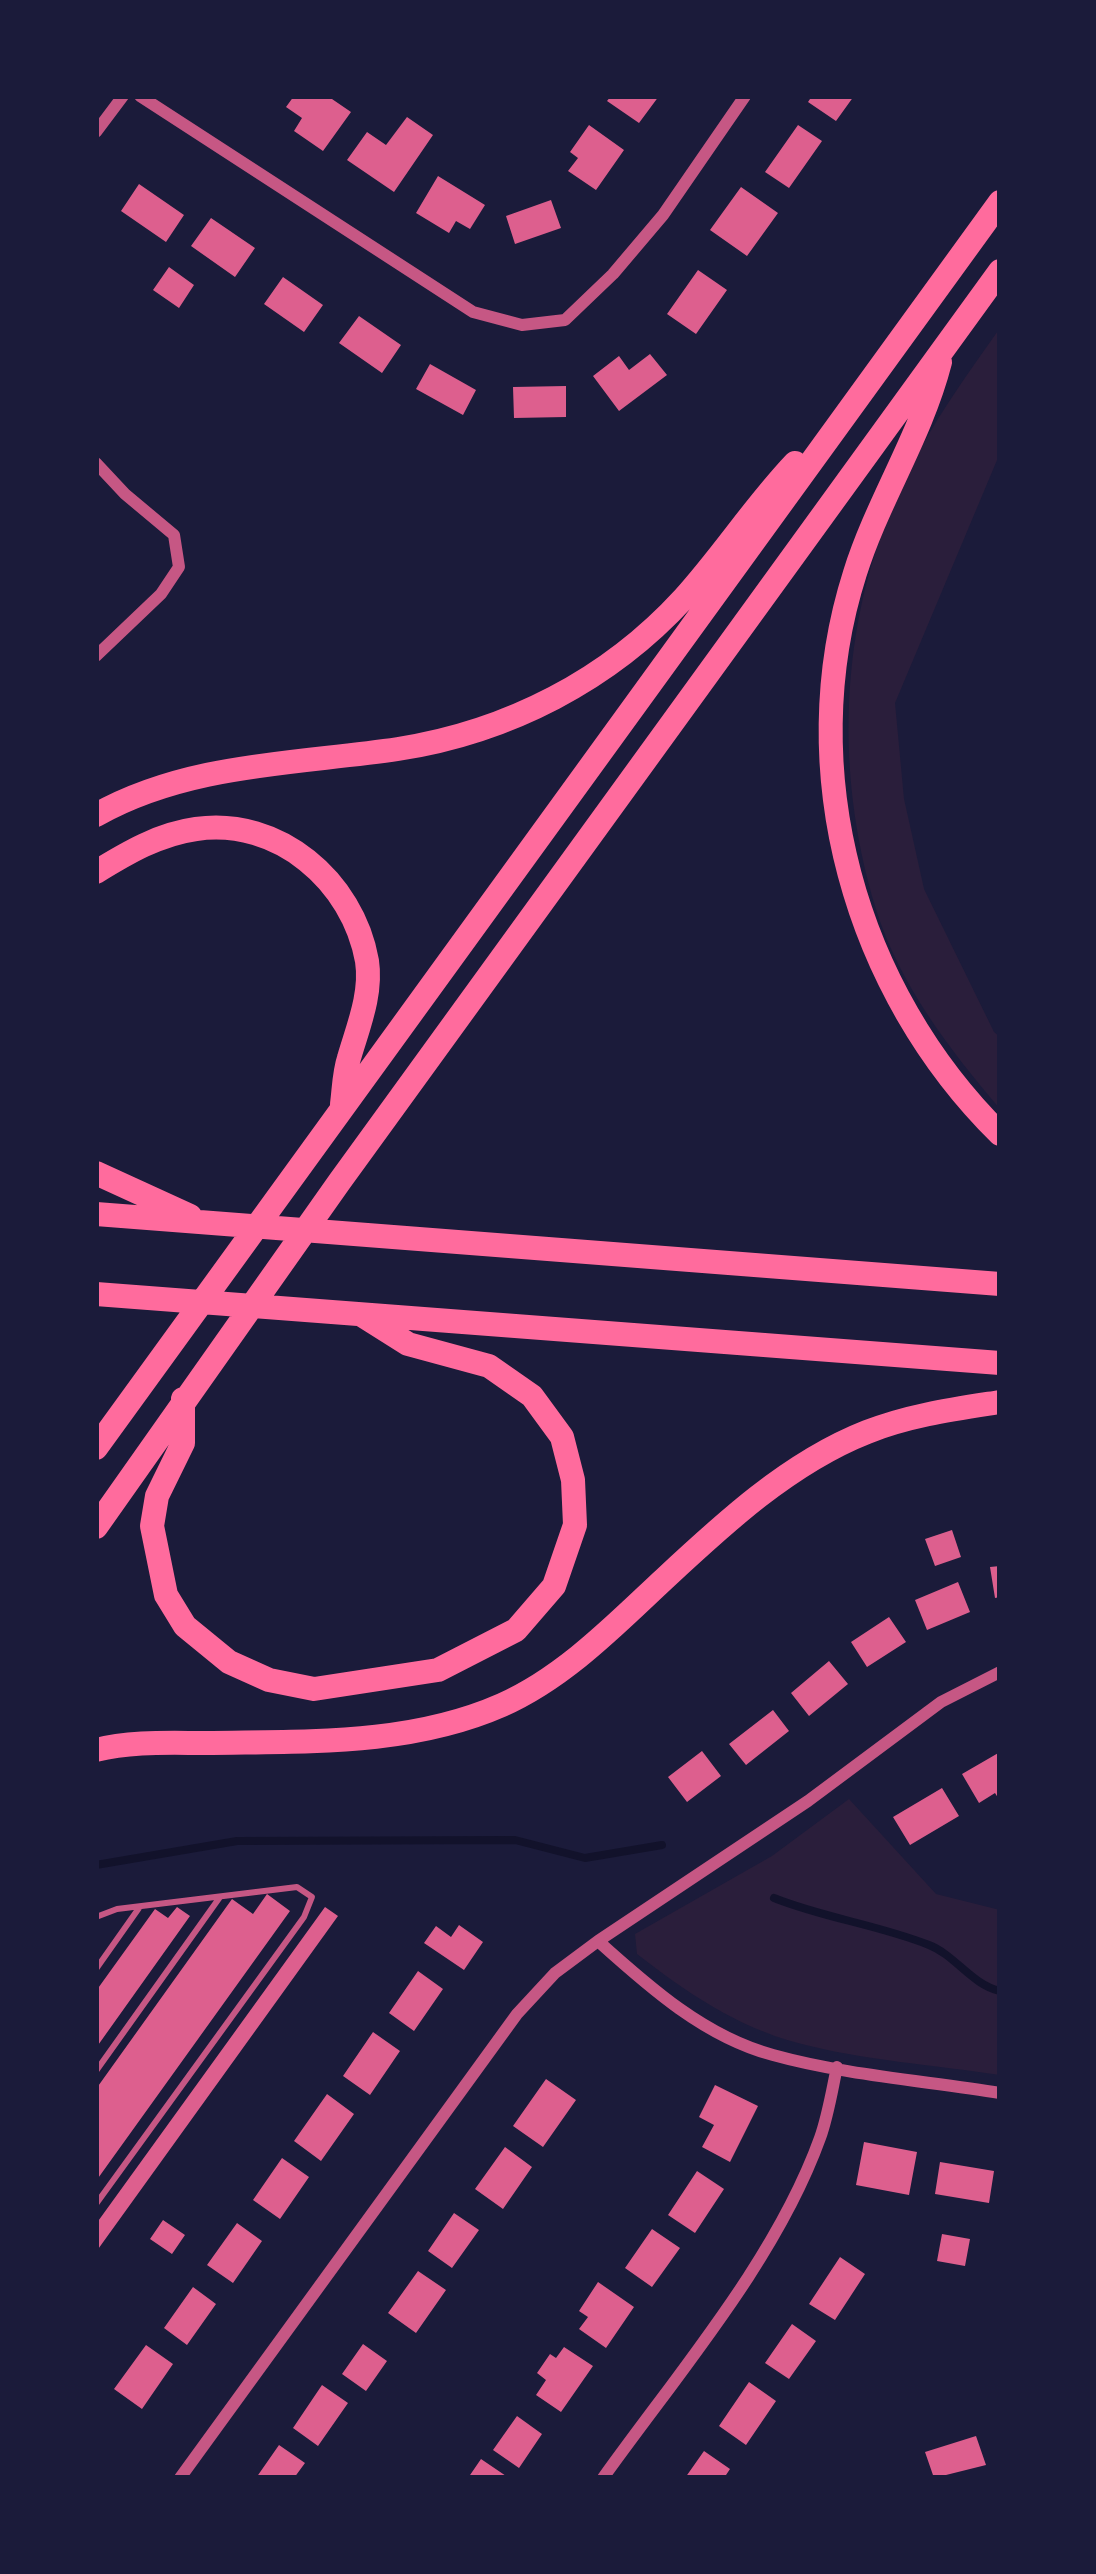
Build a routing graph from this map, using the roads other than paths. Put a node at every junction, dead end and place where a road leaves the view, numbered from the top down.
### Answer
1 (123, 96) edge
2 (140, 96) edge
3 (745, 96) edge
4 (96, 132) edge
5 (1000, 202) edge
6 (1000, 271) edge
7 (943, 350) junction
8 (874, 377) junction
9 (96, 463) edge
10 (96, 656) edge
11 (96, 815) edge
12 (96, 872) edge
13 (341, 1112) junction
14 (1000, 1134) edge
15 (96, 1174) edge
16 (96, 1214) edge
17 (202, 1222) junction
18 (1000, 1284) edge
19 (96, 1294) edge
20 (362, 1315) junction
21 (1000, 1363) edge
22 (184, 1400) junction
23 (1000, 1402) edge
24 (96, 1448) edge
25 (96, 1527) edge
26 (1000, 1672) edge
27 (96, 1750) edge
28 (220, 1897) junction
29 (140, 1906) junction
30 (96, 1917) edge
31 (598, 1941) junction
32 (96, 1969) edge
33 (837, 2067) junction
34 (96, 2071) edge
35 (1000, 2093) edge
36 (96, 2204) edge
37 (180, 2478) edge
38 (603, 2478) edge

1 - 4 street
2 - 3 street
5 - 8 highway
6 - 7 highway
7 - 14 highway
7 - 22 highway
8 - 11 highway
8 - 13 highway
9 - 10 street
12 - 13 highway
13 - 24 highway
15 - 17 highway
16 - 17 highway
17 - 18 highway
19 - 20 highway
20 - 21 highway
20 - 22 highway
22 - 25 highway
23 - 27 highway
26 - 31 street
28 - 29 lane
28 - 34 lane
28 - 36 lane
29 - 30 lane
29 - 32 lane
31 - 33 street
31 - 37 street
33 - 35 street
33 - 38 street

